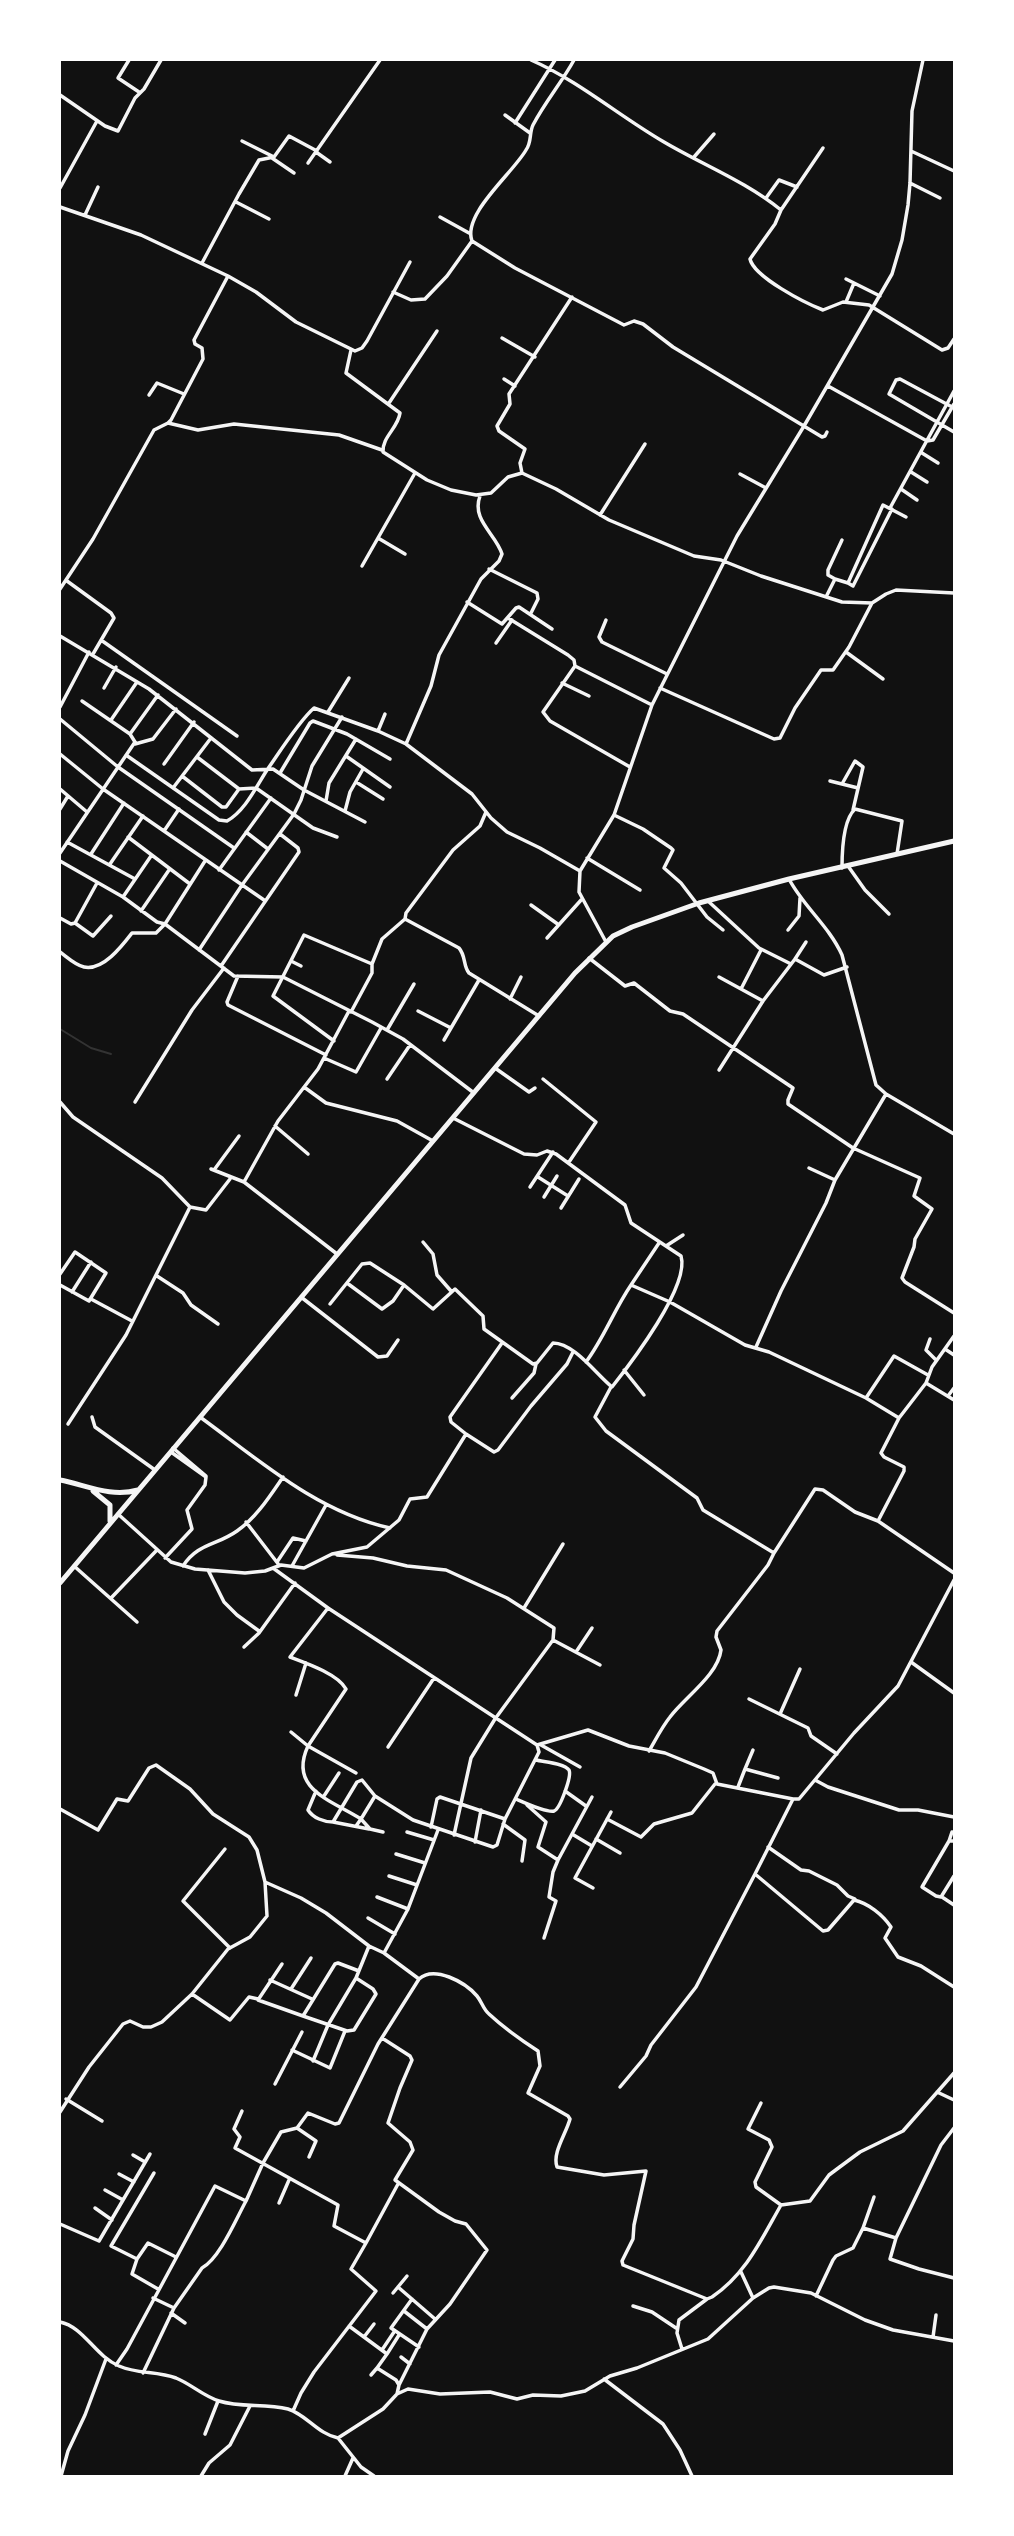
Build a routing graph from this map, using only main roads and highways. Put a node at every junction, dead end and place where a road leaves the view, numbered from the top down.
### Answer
1 (954, 841) edge
2 (60, 1480) edge
3 (86, 1487) junction
4 (138, 1490) junction
5 (110, 1524) junction
6 (60, 1583) edge

1 - 4 highway
2 - 3 highway
3 - 4 highway
3 - 5 highway
4 - 5 highway
5 - 6 highway

